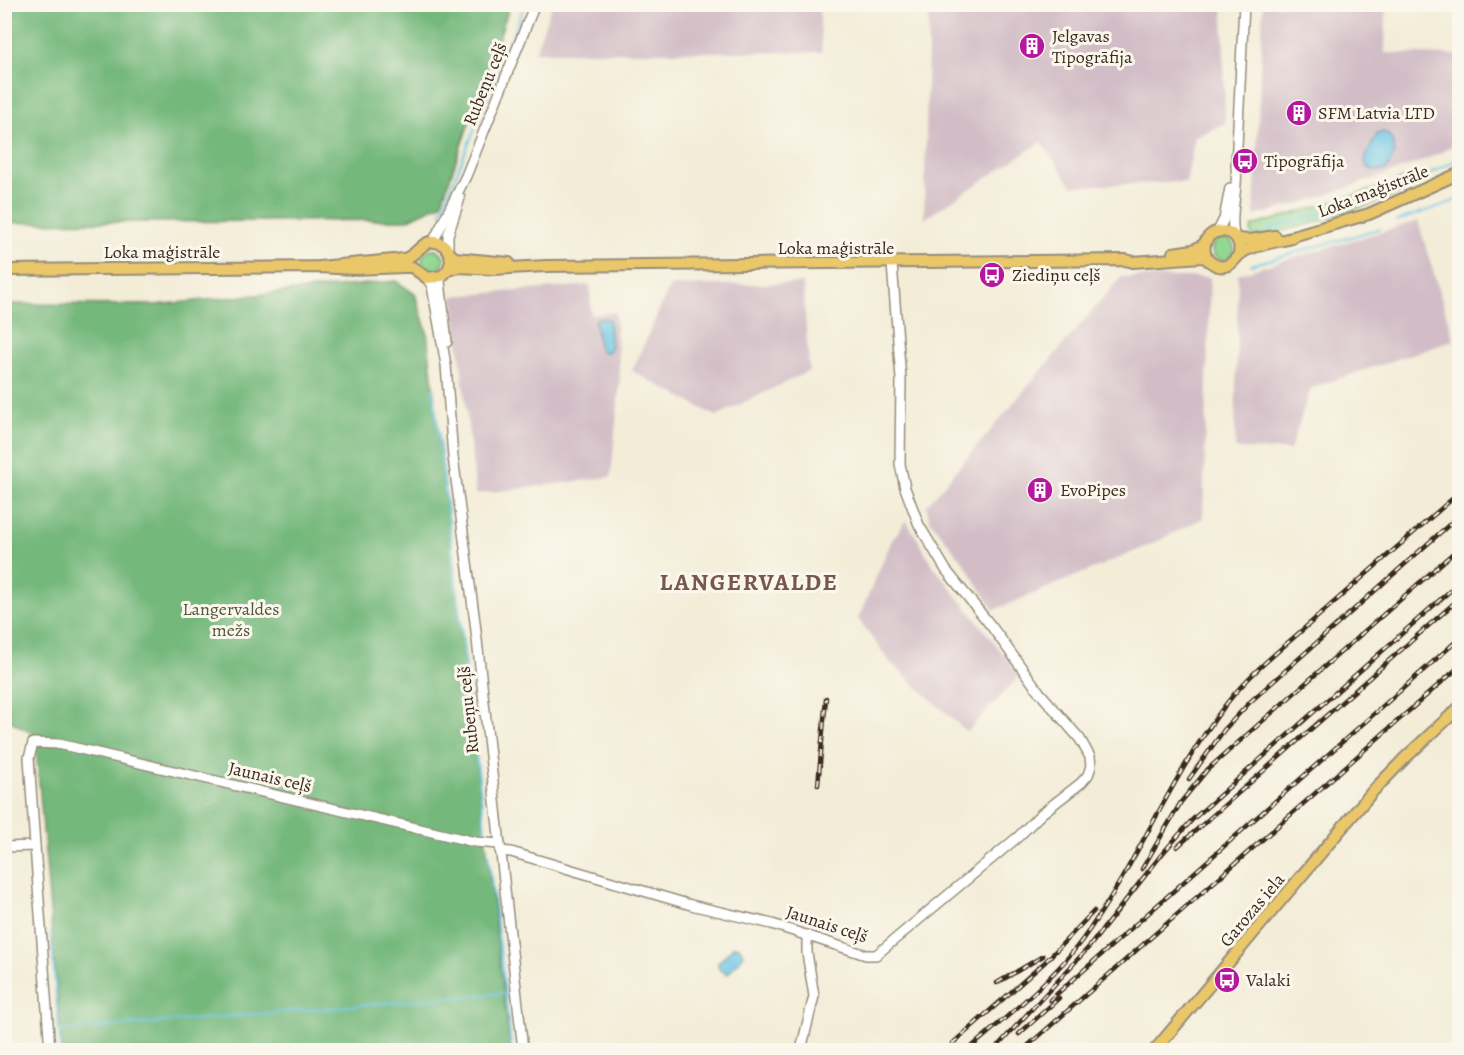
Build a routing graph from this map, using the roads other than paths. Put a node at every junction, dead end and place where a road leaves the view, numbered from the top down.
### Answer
1 (535, 4) edge
2 (1244, 4) edge
3 (1236, 166) junction
4 (1460, 173) edge
5 (466, 176) junction
6 (1218, 231) junction
7 (1296, 236) junction
8 (1236, 237) junction
9 (433, 242) junction
10 (1205, 244) junction
11 (449, 252) junction
12 (415, 254) junction
13 (1239, 254) junction
14 (1207, 258) junction
15 (1126, 260) junction
16 (892, 264) junction
17 (546, 266) junction
18 (319, 267) junction
19 (4, 270) edge
20 (417, 270) junction
21 (445, 273) junction
22 (427, 278) junction
23 (446, 365) junction
24 (1460, 707) edge
25 (34, 846) junction
26 (4, 847) edge
27 (500, 848) junction
28 (807, 935) junction
29 (50, 1050) edge
30 (523, 1050) edge
31 (801, 1050) edge
32 (1155, 1050) edge

1 - 5 street, Rubeņu ceļš
2 - 3 street
3 - 6 street
3 - 8 street
4 - 7 main road, Loka maģistrāle
5 - 9 street, Rubeņu ceļš
5 - 11 street, Rubeņu ceļš
6 - 8 main road, Loka maģistrāle
6 - 10 main road, Loka maģistrāle
7 - 8 main road, Loka maģistrāle
7 - 13 main road, Loka maģistrāle
8 - 13 main road
9 - 11 main road, Loka maģistrāle
9 - 12 main road, Loka maģistrāle
10 - 14 main road
10 - 15 main road, Loka maģistrāle
11 - 17 main road, Loka maģistrāle
11 - 21 main road
12 - 18 main road, Loka maģistrāle
12 - 20 main road
13 - 14 main road, Loka maģistrāle
14 - 15 main road, Loka maģistrāle
15 - 16 main road, Loka maģistrāle
16 - 17 main road, Loka maģistrāle
16 - 28 street, Jaunais ceļš
17 - 21 main road, Loka maģistrāle
18 - 19 main road, Loka maģistrāle
18 - 20 main road, Loka maģistrāle
20 - 22 main road
21 - 22 main road, Loka maģistrāle
21 - 23 street, Rubeņu ceļš
22 - 23 street, Rubeņu ceļš
23 - 27 street, Rubeņu ceļš
24 - 32 main road, Garozas iela
25 - 26 street
25 - 27 street, Jaunais ceļš
25 - 29 street
27 - 28 street, Jaunais ceļš
27 - 30 street, Rubeņu ceļš
28 - 31 street

